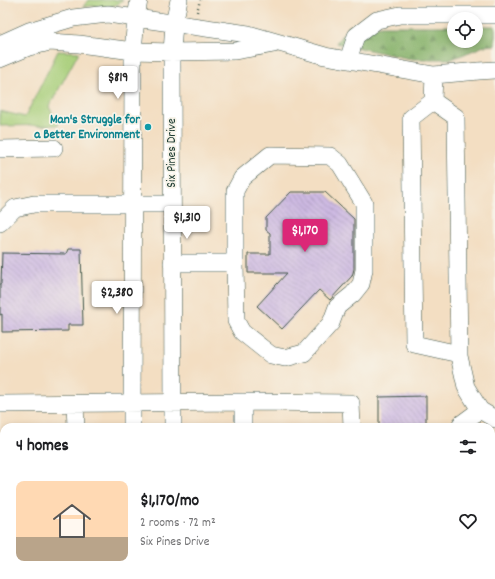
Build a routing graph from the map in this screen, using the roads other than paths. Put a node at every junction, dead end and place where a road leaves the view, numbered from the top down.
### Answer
1 (140, 0) edge
2 (179, 0) edge
3 (495, 15) edge
4 (136, 18) junction
5 (174, 24) junction
6 (279, 43) junction
7 (0, 44) edge
8 (133, 51) junction
9 (172, 52) junction
10 (0, 59) edge
11 (348, 60) junction
12 (495, 70) edge
13 (434, 75) junction
14 (433, 101) junction
15 (54, 148) dead end
16 (0, 149) edge
17 (132, 204) junction
18 (172, 204) junction
19 (0, 223) edge
20 (172, 263) junction
21 (235, 263) junction
22 (459, 354) junction
23 (243, 402) junction
24 (172, 403) junction
25 (0, 404) edge
26 (75, 404) junction
27 (131, 404) junction
28 (480, 410) junction
29 (495, 419) edge
30 (76, 423) edge
31 (132, 423) edge
32 (172, 423) edge
33 (242, 423) edge
34 (352, 423) edge
35 (462, 423) edge

1 - 4 street
2 - 5 street, Six Pines Drive
3 - 11 street
4 - 5 street
4 - 7 street
4 - 8 street
5 - 6 street
5 - 9 street, Six Pines Drive
6 - 9 street
6 - 11 street
8 - 9 street
8 - 10 street
8 - 17 street
9 - 18 street, Six Pines Drive
11 - 13 street
12 - 13 street
13 - 14 street
14 - 22 street
14 - 22 street
15 - 16 street
17 - 18 street
17 - 19 street
17 - 27 street
18 - 20 street, Six Pines Drive
20 - 21 street
20 - 24 street, Six Pines Drive
21 - 21 street
22 - 28 street
23 - 24 street
23 - 33 street
23 - 34 street
24 - 27 street
24 - 32 street, Six Pines Drive
25 - 26 street
26 - 27 street
26 - 30 street
27 - 31 street
28 - 29 street
28 - 35 street

